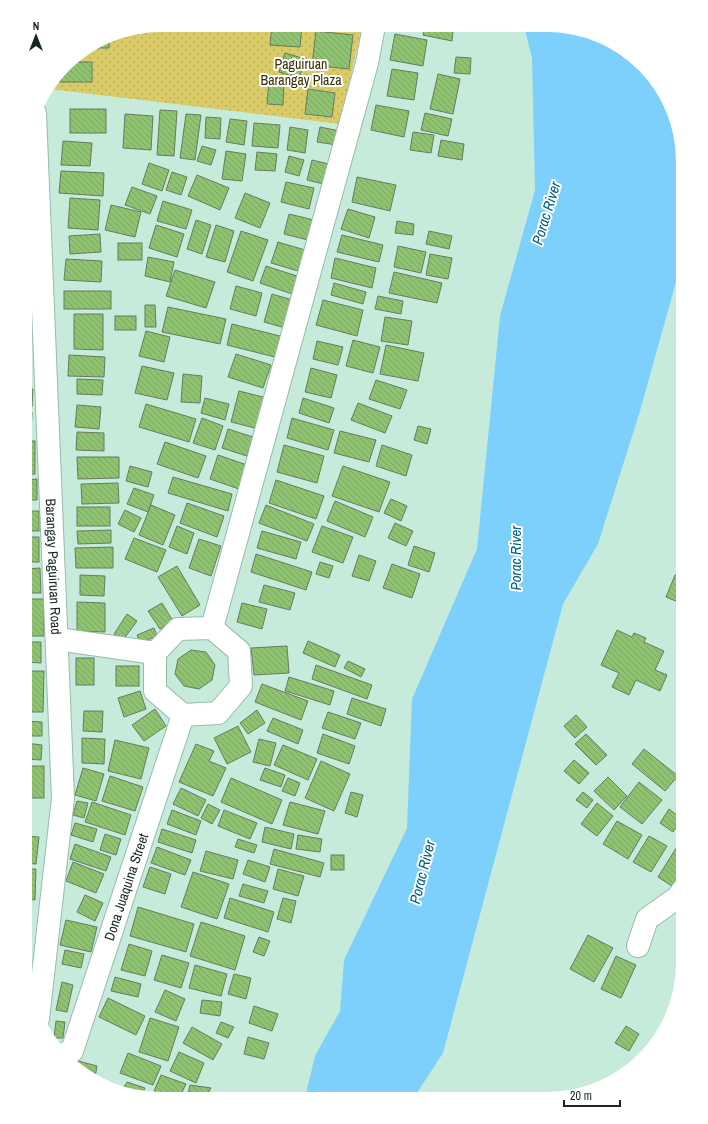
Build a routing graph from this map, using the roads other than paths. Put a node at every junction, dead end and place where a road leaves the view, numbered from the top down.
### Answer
1 (373, 32) edge
2 (36, 129) edge
3 (212, 628) junction
4 (57, 639) junction
5 (155, 653) junction
6 (184, 715) junction
7 (676, 898) edge
8 (638, 946) dead end
9 (39, 1006) edge
10 (68, 1052) edge

1 - 3 street
2 - 4 street, Barangay Paguiruan Road
3 - 5 street
3 - 6 street
4 - 5 street
4 - 9 street, Barangay Paguiruan Road
5 - 6 street
6 - 10 street, Dona Juaquina Street
7 - 8 street

